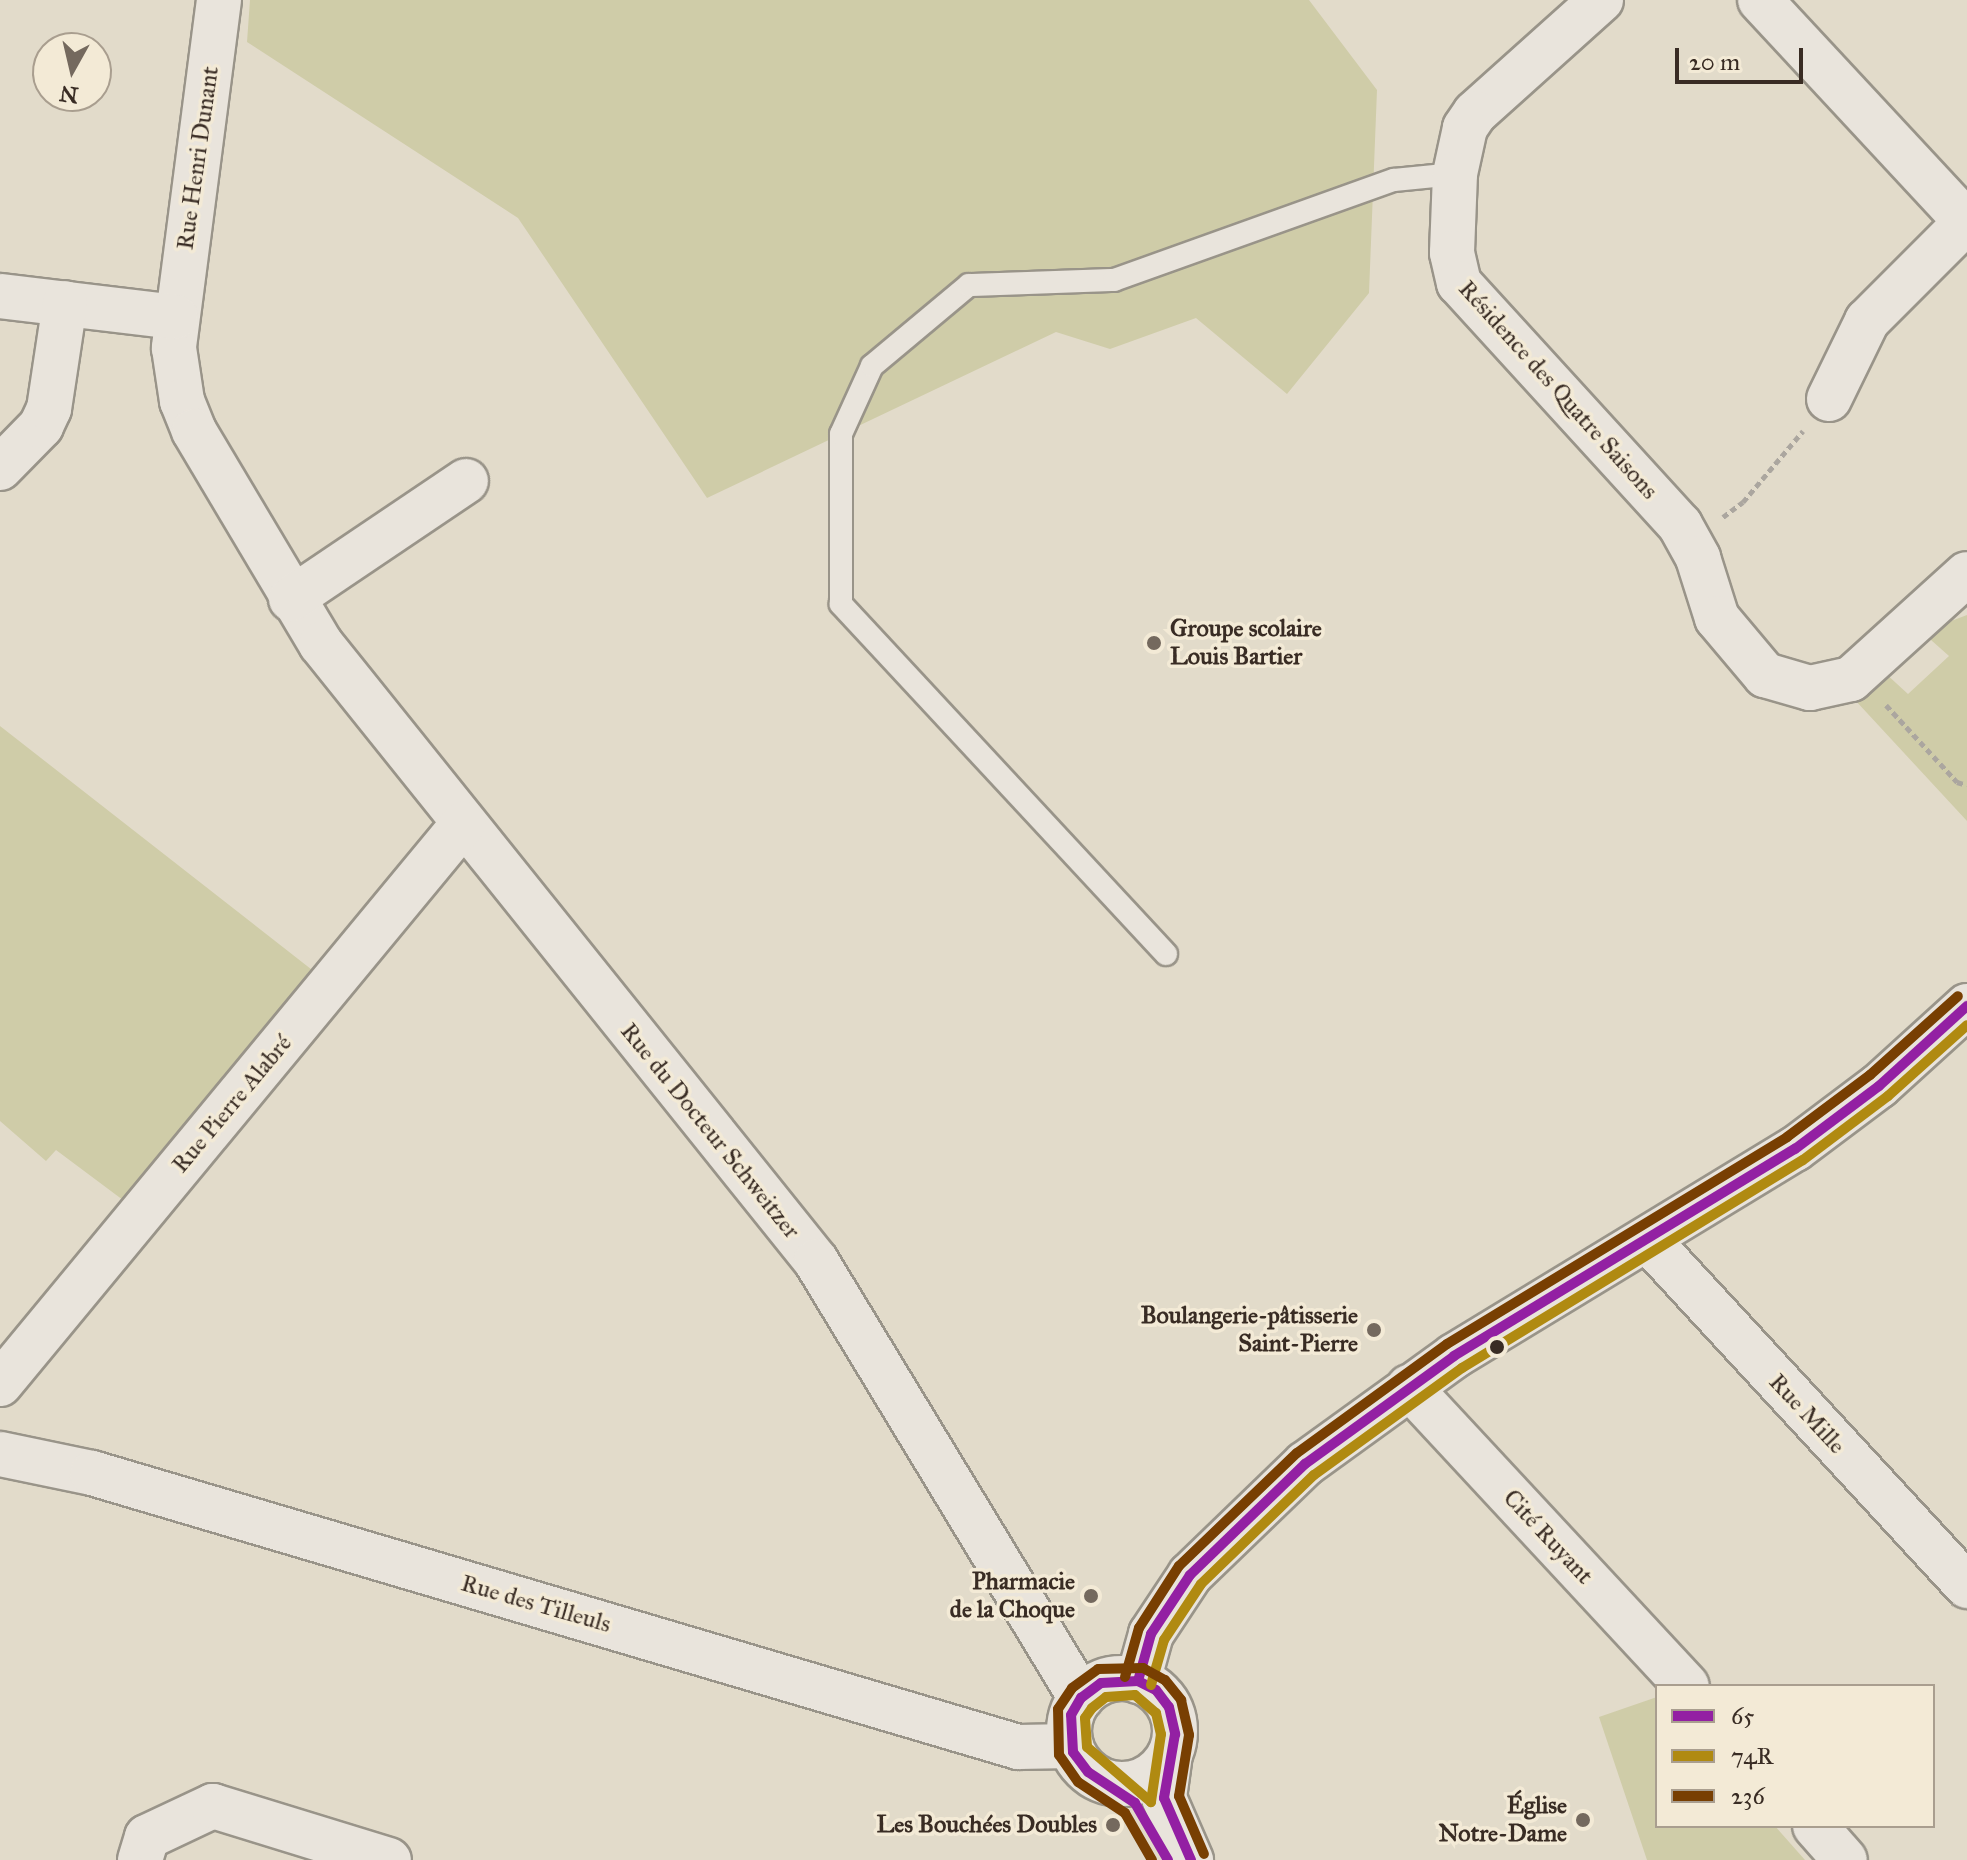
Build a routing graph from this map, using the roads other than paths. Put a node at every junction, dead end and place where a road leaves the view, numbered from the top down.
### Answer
1 (219, 0) edge
2 (1601, 0) edge
3 (1760, 0) edge
4 (1455, 174) junction
5 (1967, 222) edge
6 (0, 296) edge
7 (65, 303) junction
8 (176, 317) junction
9 (1829, 399) road end
10 (0, 468) edge
11 (466, 481) dead end
12 (1967, 574) edge
13 (291, 599) junction
14 (463, 824) junction
15 (1166, 954) dead end
16 (1967, 1006) edge
17 (1648, 1240) junction
18 (0, 1384) edge
19 (1409, 1387) junction
20 (0, 1454) edge
21 (1967, 1586) edge
22 (1138, 1681) junction
23 (1685, 1684) edge
24 (1081, 1698) junction
25 (1071, 1746) junction
26 (1170, 1754) junction
27 (1112, 1783) junction
28 (1817, 1828) edge
29 (140, 1860) edge
30 (389, 1860) edge
31 (1168, 1860) edge
32 (1191, 1860) edge
33 (1845, 1860) edge

1 - 8 street, Rue Henri Dunant
2 - 4 street, Résidence des Quatre Saisons
3 - 5 street
4 - 12 street, Résidence des Quatre Saisons
4 - 15 lane
5 - 9 street
6 - 7 street
7 - 8 street
7 - 10 street
8 - 13 street, Rue du Docteur Schweitzer
11 - 13 street
13 - 14 street, Rue du Docteur Schweitzer
14 - 18 street, Rue Pierre Alabré
14 - 24 street, Rue du Docteur Schweitzer
16 - 17 street
17 - 19 street
17 - 21 street, Rue Mille
19 - 22 street
19 - 23 street, Cité Ruyant
20 - 25 street, Rue des Tilleuls
22 - 24 street
22 - 26 street
24 - 25 street
25 - 27 street
26 - 27 street
26 - 32 street
27 - 31 street
28 - 33 street
29 - 30 street

